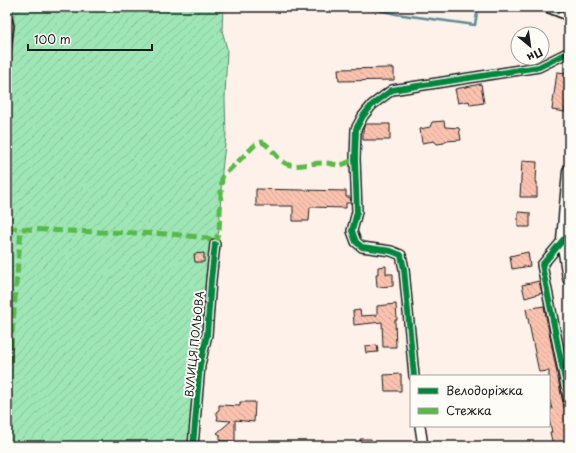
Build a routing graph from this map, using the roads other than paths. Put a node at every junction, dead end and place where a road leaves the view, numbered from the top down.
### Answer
1 (541, 7) edge
2 (7, 18) edge
3 (569, 18) edge
4 (7, 51) edge
5 (569, 52) edge
6 (569, 171) edge
7 (562, 240) junction
8 (215, 244) dead end
9 (569, 278) edge
10 (414, 375) edge
11 (569, 401) edge
12 (420, 427) edge
13 (193, 446) edge
14 (423, 446) edge

1 - 3 lane
2 - 4 lane
5 - 10 street
6 - 7 street
7 - 9 street
7 - 11 street
8 - 13 street, ВУЛИЦЯ ПОЛЬОВА
12 - 14 street

